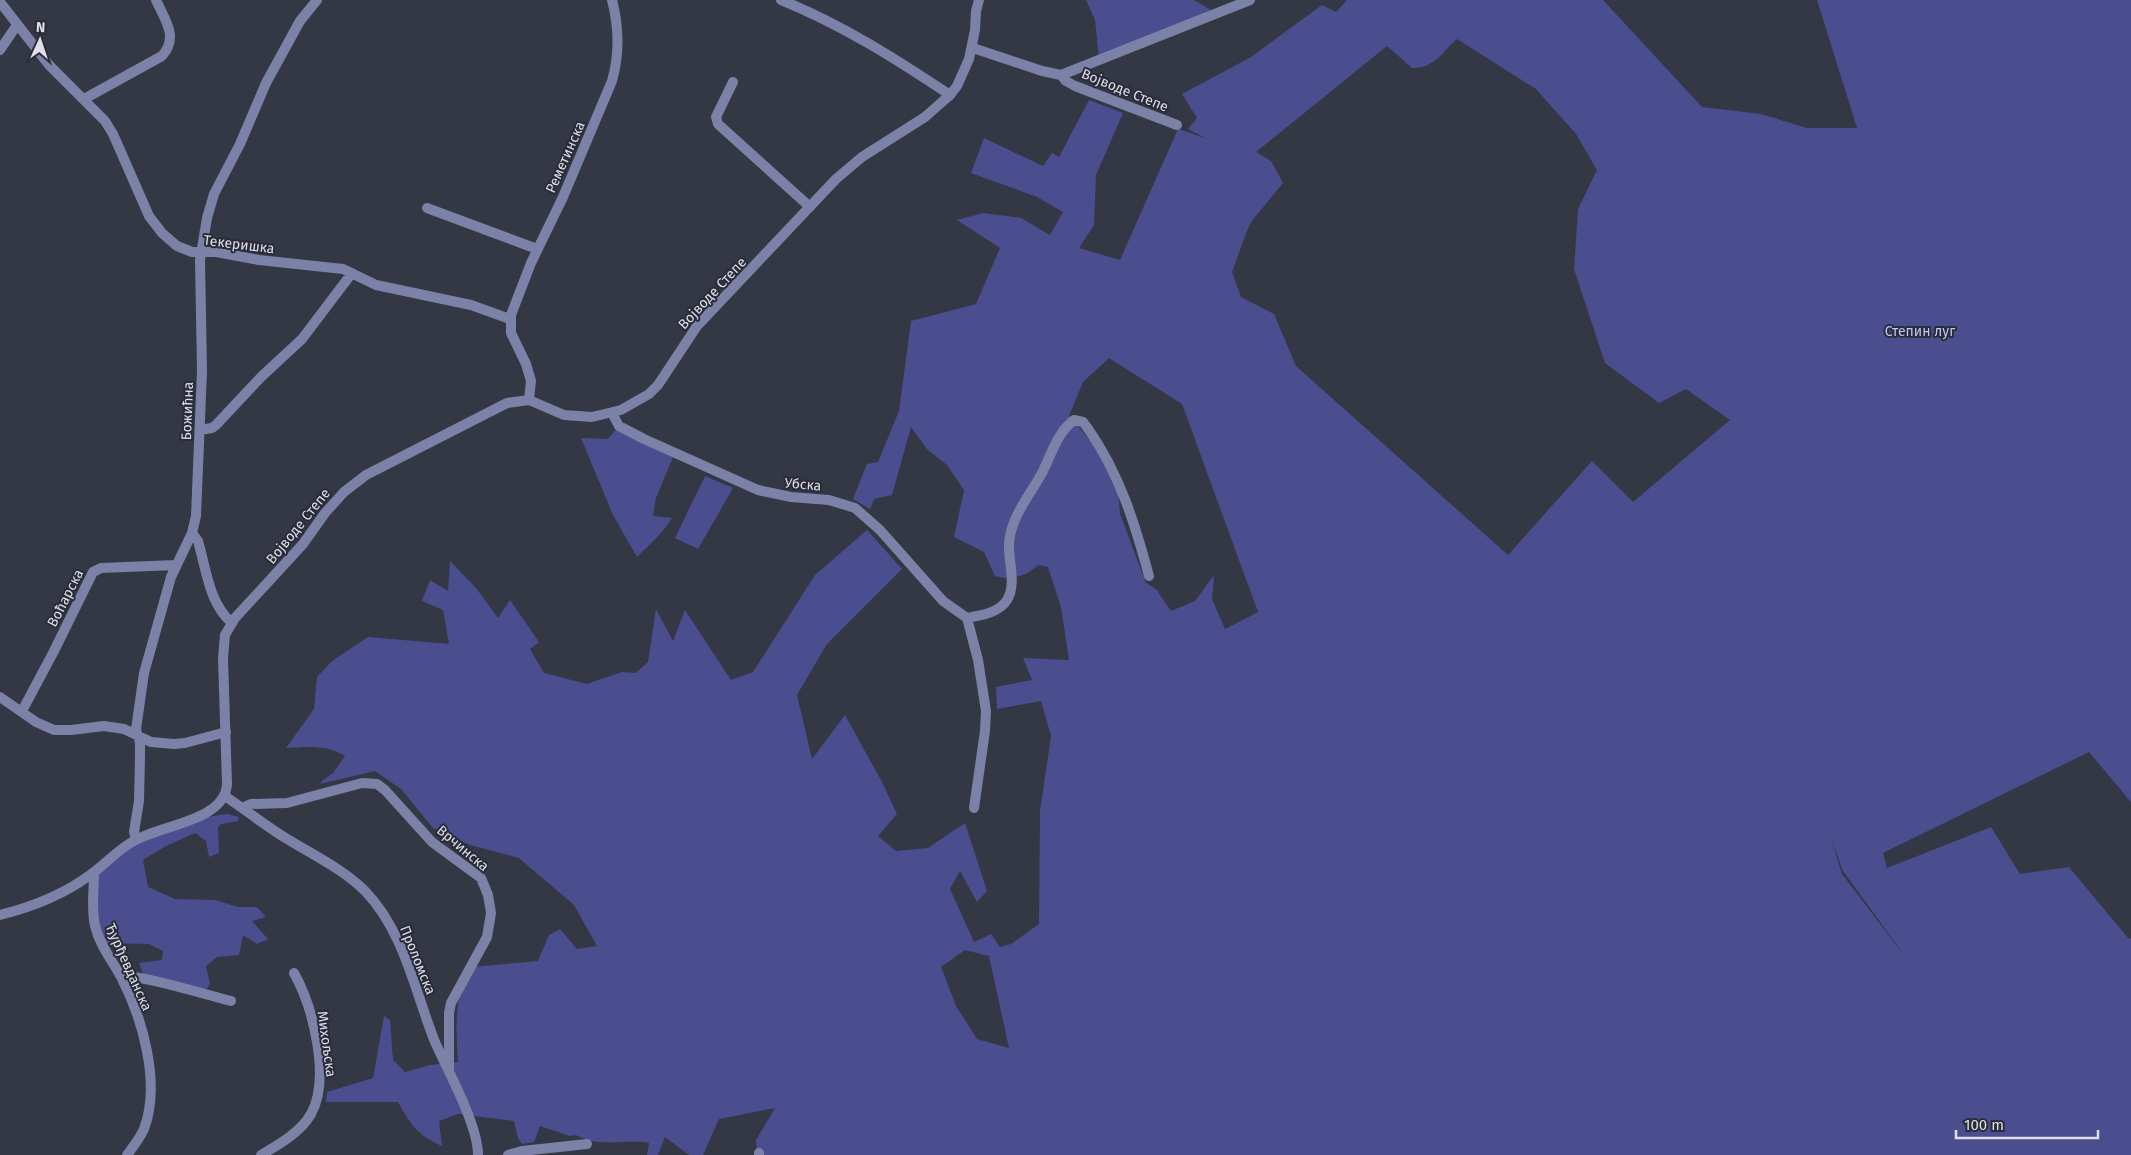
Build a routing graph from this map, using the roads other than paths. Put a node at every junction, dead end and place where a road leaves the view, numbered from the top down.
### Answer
1 (156, 0) edge
2 (317, 0) edge
3 (612, 0) edge
4 (781, 0) edge
5 (972, 0) edge
6 (980, 0) edge
7 (1250, 0) edge
8 (0, 2) edge
9 (976, 15) junction
10 (17, 25) junction
11 (973, 48) junction
12 (0, 50) edge
13 (1061, 75) junction
14 (733, 82) dead end
15 (950, 95) junction
16 (84, 99) junction
17 (1177, 125) dead end
18 (810, 207) junction
19 (427, 208) dead end
20 (537, 249) junction
21 (201, 253) junction
22 (352, 273) junction
23 (510, 319) junction
24 (529, 400) junction
25 (612, 413) junction
26 (200, 430) junction
27 (192, 533) junction
28 (176, 564) junction
29 (1149, 576) dead end
30 (967, 618) junction
31 (232, 623) junction
32 (0, 697) edge
33 (22, 711) junction
34 (226, 732) junction
35 (138, 736) junction
36 (225, 796) junction
37 (242, 808) junction
38 (974, 808) dead end
39 (136, 839) junction
40 (94, 873) junction
41 (0, 915) edge
42 (294, 974) dead end
43 (120, 977) junction
44 (231, 1002) dead end
45 (449, 1072) junction
46 (587, 1144) dead end
47 (127, 1155) edge
48 (261, 1155) edge
49 (478, 1155) edge
50 (508, 1155) edge

1 - 16 street
2 - 21 street, Божићна
3 - 20 street, Реметинска
4 - 15 street
5 - 9 street
6 - 9 street
7 - 13 street
8 - 10 street, Текеришка
9 - 11 street
10 - 12 street
10 - 16 street, Текеришка
11 - 13 street, Војводе Степе
11 - 15 street, Војводе Степе
13 - 17 street, Војводе Степе
14 - 18 street
15 - 18 street, Војводе Степе
16 - 21 street, Текеришка
18 - 25 street, Војводе Степе
19 - 20 street
20 - 23 street, Реметинска
21 - 22 street, Текеришка
21 - 26 street, Божићна
22 - 23 street, Текеришка
22 - 26 street
23 - 24 street
24 - 25 street, Војводе Степе
24 - 31 street, Војводе Степе
25 - 30 street, Убска
26 - 27 street, Божићна
27 - 28 street, Божићна
27 - 31 street
28 - 33 street, Воћарска
28 - 35 street, Божићна
29 - 30 street
30 - 38 street
31 - 34 street, Војводе Степе
32 - 33 street
33 - 35 street
34 - 35 street
34 - 36 street, Војводе Степе
35 - 39 street, Божићна
36 - 37 street
36 - 39 street
37 - 45 street, Проломска
37 - 45 street, Врчинска
39 - 40 street
40 - 41 street
40 - 43 street, Ђурђевданска
42 - 48 street, Михољска
43 - 44 street
43 - 47 street, Ђурђевданска
45 - 49 street, Проломска
46 - 50 street

